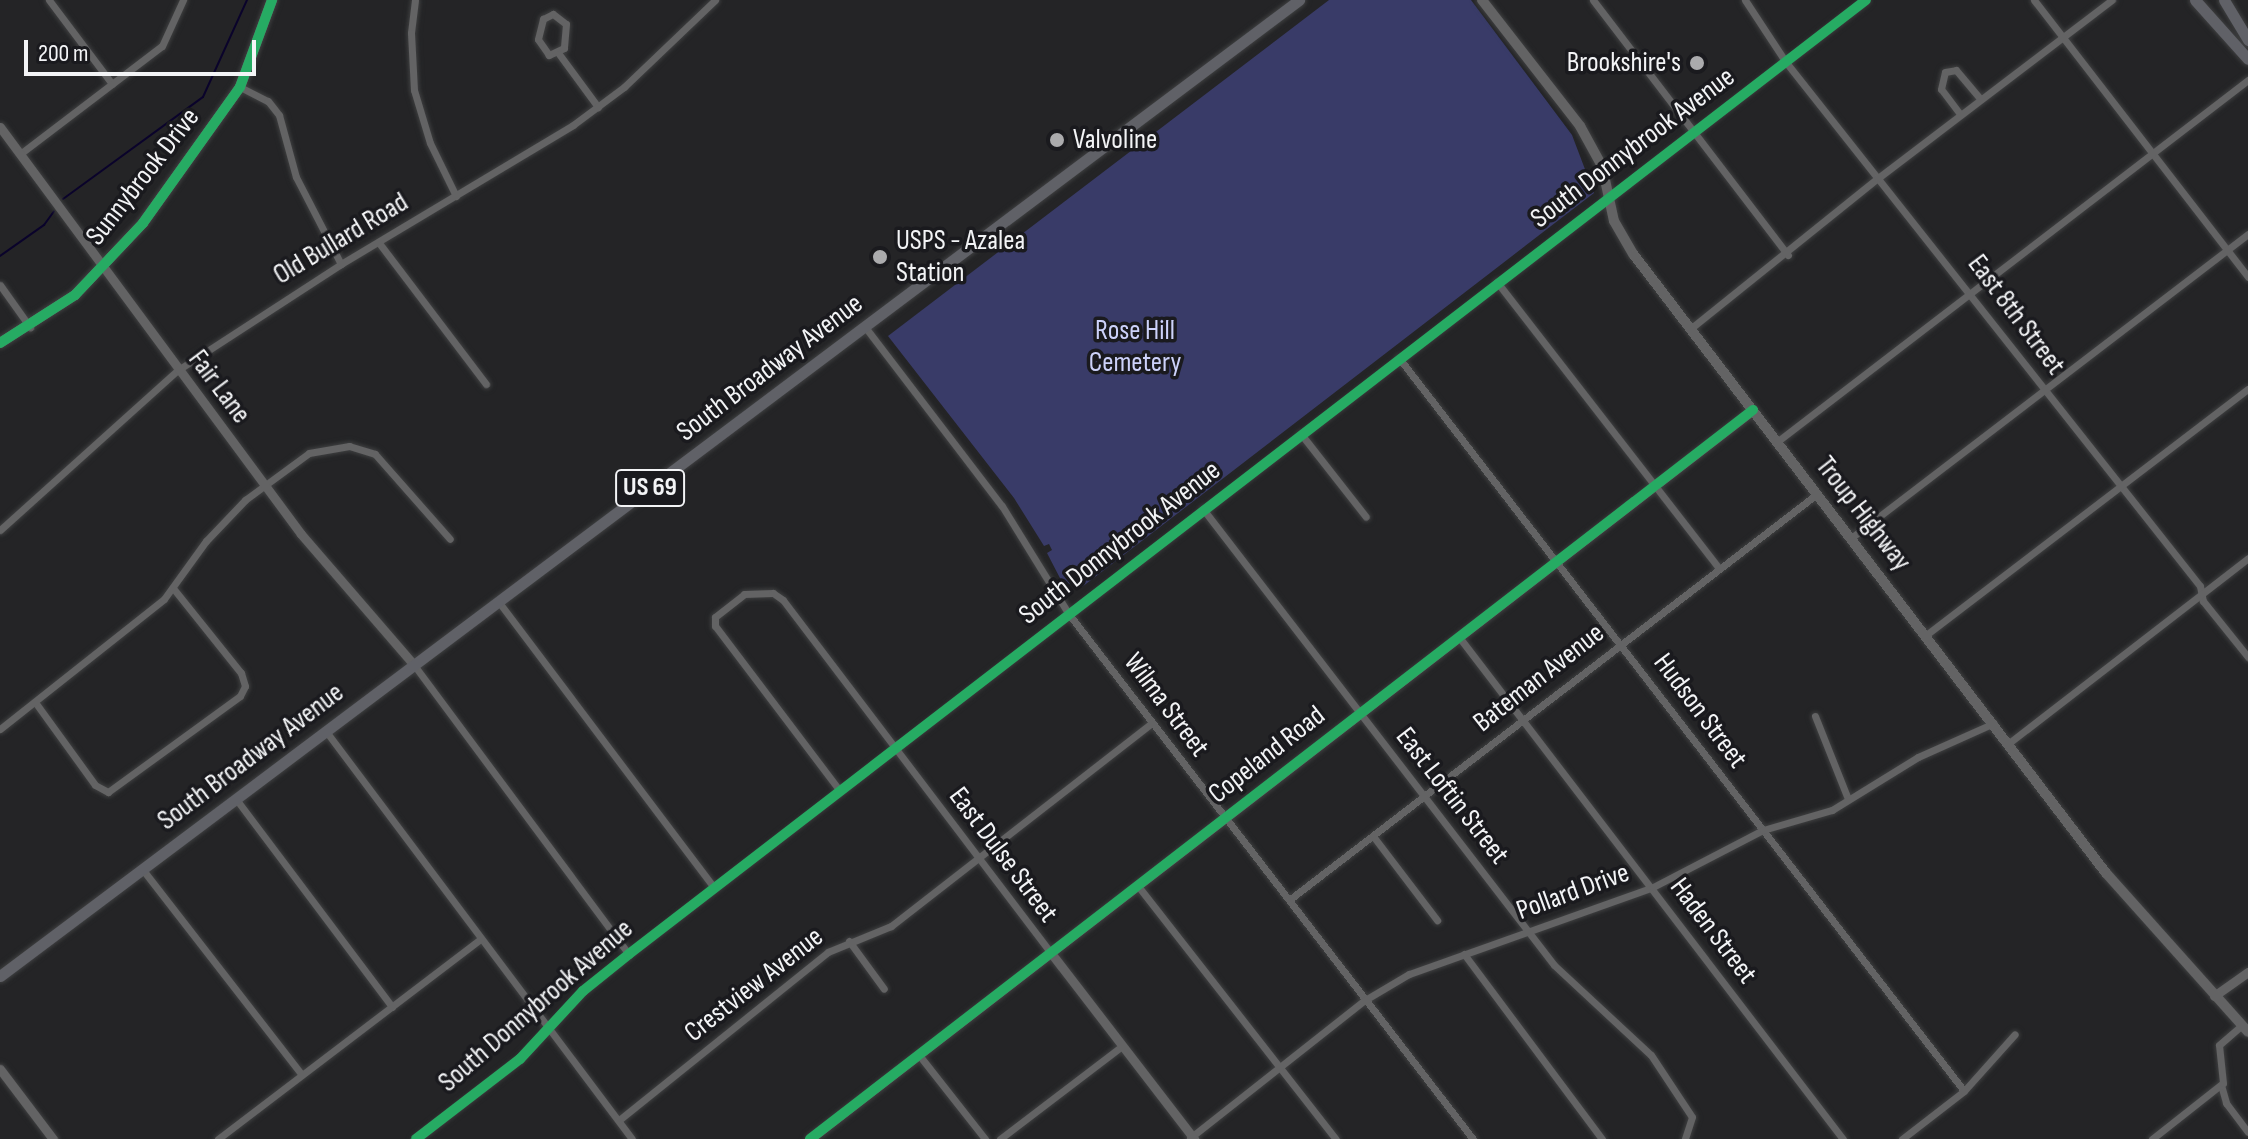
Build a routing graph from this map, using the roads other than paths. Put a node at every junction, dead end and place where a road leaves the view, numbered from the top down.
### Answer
1 (49, 0) edge
2 (183, 0) edge
3 (272, 0) edge
4 (715, 0) edge
5 (1299, 0) edge
6 (1482, 0) edge
7 (1593, 0) edge
8 (1745, 0) edge
9 (1866, 0) edge
10 (2034, 0) edge
11 (2112, 0) edge
12 (2195, 0) edge
13 (2224, 0) edge
14 (413, 1) edge
15 (2063, 36) junction
16 (2248, 40) edge
17 (559, 54) junction
18 (2248, 59) edge
19 (1785, 61) junction
20 (2248, 80) edge
21 (112, 84) junction
22 (240, 87) junction
23 (1980, 99) junction
24 (598, 107) junction
25 (1960, 114) junction
26 (0, 127) edge
27 (1694, 132) junction
28 (20, 154) junction
29 (2153, 157) junction
30 (1878, 178) junction
31 (456, 196) junction
32 (1609, 198) junction
33 (2248, 234) edge
34 (379, 243) junction
35 (2227, 251) junction
36 (1788, 255) junction
37 (341, 264) junction
38 (103, 266) junction
39 (2248, 277) edge
40 (1497, 282) junction
41 (0, 285) edge
42 (1972, 293) junction
43 (30, 327) junction
44 (865, 327) junction
45 (1690, 329) junction
46 (0, 343) edge
47 (1399, 358) junction
48 (178, 370) junction
49 (486, 384) dead end
50 (2248, 389) edge
51 (2045, 390) junction
52 (1753, 410) junction
53 (1301, 434) junction
54 (1778, 441) junction
55 (265, 484) junction
56 (2120, 485) junction
57 (1655, 486) junction
58 (1817, 494) junction
59 (1203, 509) junction
60 (1366, 517) dead end
61 (0, 530) edge
62 (1851, 538) junction
63 (450, 539) dead end
64 (2248, 558) edge
65 (1556, 562) junction
66 (1719, 568) junction
67 (173, 588) junction
68 (2201, 594) junction
69 (498, 601) junction
70 (1068, 613) junction
71 (1926, 635) junction
72 (1459, 637) junction
73 (1621, 642) junction
74 (2248, 657) edge
75 (414, 665) junction
76 (35, 702) junction
77 (1361, 713) junction
78 (1815, 716) dead end
79 (1522, 719) junction
80 (1152, 723) junction
81 (1994, 723) junction
82 (0, 729) edge
83 (325, 730) junction
84 (2009, 743) junction
85 (895, 750) junction
86 (840, 791) junction
87 (1423, 796) junction
88 (236, 799) junction
89 (1848, 799) junction
90 (1224, 818) junction
91 (1763, 830) junction
92 (1373, 836) junction
93 (977, 857) junction
94 (143, 870) junction
95 (1138, 886) junction
96 (1653, 887) junction
97 (714, 888) junction
98 (1289, 900) junction
99 (1437, 920) dead end
100 (1530, 931) junction
101 (481, 939) junction
102 (849, 941) junction
103 (1051, 953) junction
104 (629, 954) junction
105 (1464, 954) junction
106 (2248, 972) edge
107 (0, 976) edge
108 (884, 989) dead end
109 (2214, 996) junction
110 (1365, 1000) junction
111 (392, 1007) junction
112 (549, 1029) junction
113 (2245, 1029) edge
114 (2015, 1034) dead end
115 (1122, 1046) junction
116 (919, 1055) junction
117 (1280, 1068) junction
118 (0, 1069) edge
119 (302, 1075) junction
120 (2221, 1085) junction
121 (1964, 1091) junction
122 (619, 1120) junction
123 (2248, 1132) edge
124 (1192, 1138) edge
125 (53, 1139) edge
126 (218, 1139) edge
127 (416, 1139) edge
128 (632, 1139) edge
129 (810, 1139) edge
130 (985, 1139) edge
131 (1000, 1139) edge
132 (1336, 1139) edge
133 (1473, 1139) edge
134 (1602, 1139) edge
135 (1685, 1139) edge
136 (1843, 1139) edge
137 (1902, 1139) edge
138 (2152, 1139) edge

1 - 21 street
2 - 21 street
3 - 22 main road, Sunnybrook Drive
4 - 24 street, Old Bullard Road
5 - 44 main road, South Broadway Avenue / US 69
6 - 32 main road, Troup Highway
7 - 27 street
8 - 19 street, East 8th Street
9 - 19 street, South Donnybrook Avenue
10 - 15 street
11 - 15 street
12 - 18 main road
13 - 16 main road
14 - 31 street
15 - 23 street
15 - 29 street
17 - 17 street
17 - 24 street
19 - 27 street, South Donnybrook Avenue
19 - 30 street, East 8th Street
20 - 29 street
21 - 28 street
22 - 37 street
22 - 38 main road, Sunnybrook Drive
23 - 25 street
23 - 25 street
24 - 31 street, Old Bullard Road
25 - 30 street
26 - 28 street, Fair Lane
27 - 32 street, South Donnybrook Avenue
27 - 36 street
28 - 38 street, Fair Lane
29 - 35 street
29 - 42 street
30 - 36 street
30 - 42 street, East 8th Street
31 - 34 street, Old Bullard Road
32 - 40 street, South Donnybrook Avenue
32 - 45 main road, Troup Highway
33 - 35 street
34 - 37 street, Old Bullard Road
34 - 49 street
35 - 39 street
35 - 51 street
36 - 45 street
37 - 48 street, Old Bullard Road
38 - 43 main road, Sunnybrook Drive
38 - 48 street, Fair Lane
40 - 47 street, South Donnybrook Avenue
40 - 57 street
41 - 43 street
42 - 51 street, East 8th Street
42 - 54 street
43 - 46 main road, Sunnybrook Drive
44 - 69 main road, South Broadway Avenue / US 69
44 - 70 street, Wilma Street
45 - 52 main road, Troup Highway
47 - 53 street, South Donnybrook Avenue
47 - 65 street, Hudson Street
48 - 55 street, Fair Lane
48 - 61 street, Old Bullard Road
50 - 56 street
51 - 56 street, East 8th Street
51 - 62 street
52 - 54 main road, Troup Highway
52 - 57 street, Copeland Road
53 - 59 street, South Donnybrook Avenue
53 - 60 street
54 - 58 main road, Troup Highway
55 - 63 street
55 - 67 street
55 - 75 street, Fair Lane
56 - 68 street, East 8th Street
56 - 71 street
57 - 65 street, Copeland Road
57 - 66 street
58 - 62 main road, Troup Highway
58 - 66 street, Bateman Avenue
59 - 70 street, South Donnybrook Avenue
59 - 77 street, East Loftin Street
62 - 71 main road, Troup Highway
64 - 68 street
65 - 72 street, Copeland Road
65 - 73 street, Hudson Street
66 - 73 street, Bateman Avenue
67 - 76 street
67 - 76 street
68 - 74 street, East 8th Street
68 - 84 street
69 - 75 main road, South Broadway Avenue / US 69
69 - 97 street
70 - 80 street, Wilma Street
70 - 85 street, South Donnybrook Avenue
71 - 81 main road, Troup Highway
72 - 77 street, Copeland Road
72 - 79 street, Haden Street
73 - 79 street, Bateman Avenue
73 - 91 street, Hudson Street
75 - 83 main road, South Broadway Avenue / US 69
75 - 104 street
76 - 82 street
77 - 87 street, East Loftin Street
77 - 90 street, Copeland Road
78 - 89 street
79 - 87 street, Bateman Avenue
79 - 96 street, Haden Street
80 - 90 street, Wilma Street
80 - 93 street, Crestview Avenue
81 - 84 main road, Troup Highway
81 - 89 street, Pollard Drive
83 - 88 main road, South Broadway Avenue / US 69
83 - 101 street
84 - 109 main road, Troup Highway
85 - 86 street, South Donnybrook Avenue
85 - 86 street, East Dulse Street
85 - 93 street, East Dulse Street
86 - 97 street, South Donnybrook Avenue
87 - 92 street, Bateman Avenue
87 - 100 street, East Loftin Street
88 - 94 main road, South Broadway Avenue / US 69
88 - 111 street
89 - 91 street, Pollard Drive
90 - 95 street, Copeland Road
90 - 98 street, Wilma Street
91 - 96 street, Pollard Drive
91 - 121 street, Hudson Street
92 - 98 street, Bateman Avenue
92 - 99 street
93 - 102 street, Crestview Avenue
93 - 103 street, East Dulse Street
94 - 107 main road, South Broadway Avenue / US 69
94 - 119 street
95 - 103 street, Copeland Road
95 - 117 street
96 - 100 street, Pollard Drive
96 - 136 street, Haden Street
97 - 104 street, South Donnybrook Avenue
98 - 110 street, Wilma Street
100 - 105 street, Pollard Drive
100 - 135 street, East Loftin Street
101 - 111 street
101 - 112 street
102 - 108 street
102 - 122 street, Crestview Avenue
103 - 115 street, East Dulse Street
103 - 116 street, Copeland Road
104 - 112 street, South Donnybrook Avenue
105 - 110 street, Pollard Drive
105 - 134 street
106 - 109 street
109 - 113 main road, Troup Highway
110 - 117 street, Pollard Drive
110 - 133 street, Wilma Street
111 - 119 street
112 - 122 street
112 - 127 street, South Donnybrook Avenue
113 - 120 street
114 - 121 street
115 - 124 street, East Dulse Street
115 - 131 street
116 - 129 street, Copeland Road
116 - 130 street
117 - 124 street, Pollard Drive
117 - 132 street
118 - 125 street
119 - 126 street
120 - 123 street
120 - 138 street
121 - 137 street
122 - 128 street

